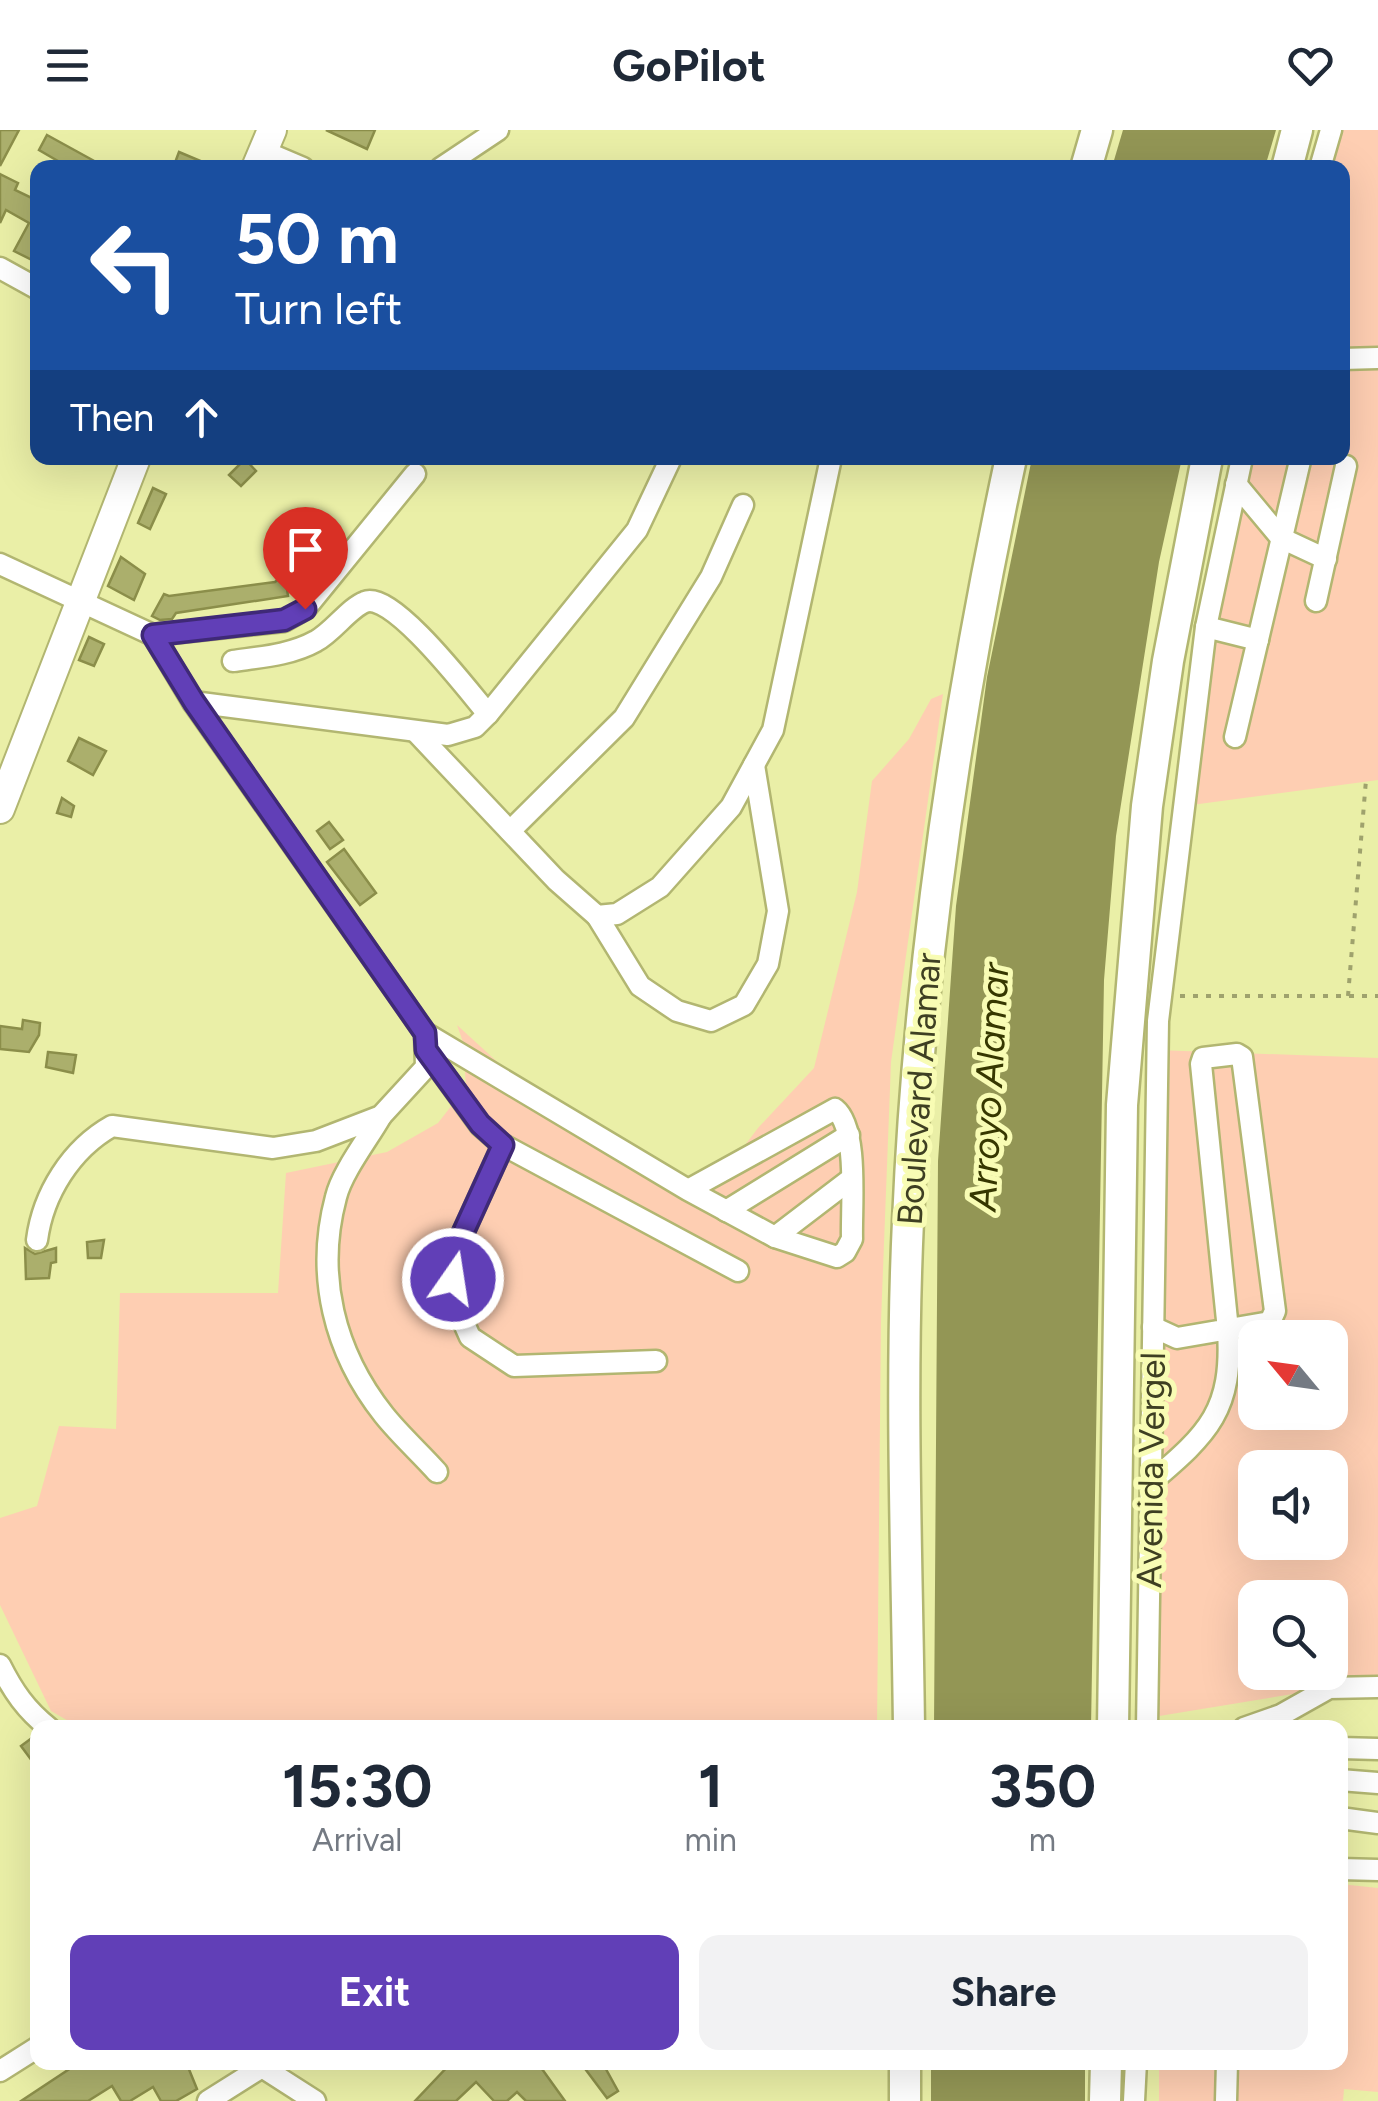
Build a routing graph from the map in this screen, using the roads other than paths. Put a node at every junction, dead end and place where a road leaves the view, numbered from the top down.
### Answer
1 (498, 130) edge
2 (1097, 130) edge
3 (1298, 130) edge
4 (1331, 130) edge
5 (452, 160) edge
6 (1088, 160) edge
7 (1289, 160) edge
8 (1322, 160) edge
9 (0, 268) edge
10 (30, 285) edge
11 (1378, 358) edge
12 (1350, 359) edge
13 (133, 465) edge
14 (668, 465) edge
15 (830, 465) edge
16 (1009, 465) edge
17 (1206, 465) edge
18 (1240, 465) edge
19 (1299, 465) edge
20 (1346, 466) dead end
21 (415, 474) dead end
22 (1236, 484) junction
23 (743, 505) dead end
24 (1281, 538) junction
25 (1326, 559) junction
26 (0, 564) edge
27 (80, 598) junction
28 (1316, 601) dead end
29 (1206, 628) junction
30 (153, 635) junction
31 (1258, 640) junction
32 (233, 661) dead end
33 (194, 702) junction
34 (488, 714) junction
35 (416, 732) junction
36 (1235, 737) dead end
37 (754, 765) junction
38 (0, 810) edge
39 (510, 831) junction
40 (598, 916) junction
41 (1158, 1021) junction
42 (426, 1042) junction
43 (1122, 1104) junction
44 (381, 1116) junction
45 (850, 1134) junction
46 (503, 1145) junction
47 (850, 1179) junction
48 (688, 1190) junction
49 (726, 1211) junction
50 (775, 1237) junction
51 (37, 1240) dead end
52 (738, 1271) dead end
53 (1153, 1327) junction
54 (1228, 1330) junction
55 (656, 1361) dead end
56 (437, 1472) dead end
57 (1151, 1482) junction
58 (0, 1665) edge
59 (1378, 1686) edge
60 (39, 1720) edge
61 (908, 1720) edge
62 (1113, 1720) edge
63 (1147, 1720) edge
64 (1269, 1720) edge
65 (1348, 1748) edge
66 (1378, 1749) edge
67 (1348, 1781) edge
68 (1378, 1783) edge
69 (1348, 1819) edge
70 (1378, 1823) edge
71 (1348, 1869) edge
72 (1378, 1870) edge
73 (30, 2052) edge
74 (251, 2070) edge
75 (266, 2070) edge
76 (906, 2070) edge
77 (1106, 2070) edge
78 (1136, 2070) edge
79 (1227, 2070) edge
80 (0, 2071) edge
81 (208, 2101) edge
82 (315, 2101) edge
83 (905, 2101) edge
84 (1105, 2101) edge
85 (1134, 2101) edge
86 (1226, 2101) edge

1 - 5 street
2 - 6 highway
3 - 7 highway
4 - 8 street
9 - 10 street
11 - 12 street
13 - 27 main road
14 - 34 street
15 - 37 street
16 - 61 highway, Boulevard Alamar
17 - 43 highway
18 - 22 street
19 - 24 street
20 - 25 street
21 - 30 street
22 - 24 street
22 - 29 street
23 - 39 street
24 - 25 street
24 - 31 street
25 - 28 street
26 - 27 street
27 - 30 street
27 - 38 main road
29 - 31 street
29 - 41 street
30 - 33 street
31 - 36 street
32 - 34 street
33 - 35 street
33 - 42 street
34 - 35 street
35 - 39 street
37 - 40 street
37 - 40 street
39 - 40 street
41 - 43 street
41 - 53 street, Avenida Vergel
42 - 44 street
42 - 46 street
42 - 48 street
43 - 62 highway
44 - 51 street
44 - 56 street
45 - 47 street
45 - 48 street
45 - 49 street
46 - 52 street
46 - 55 street
47 - 50 street
47 - 50 street
48 - 49 street
49 - 50 street
53 - 54 street
53 - 57 street, Avenida Vergel
54 - 54 street
54 - 57 street
57 - 63 street, Avenida Vergel
58 - 60 street
59 - 64 street
65 - 66 street
67 - 68 street
69 - 70 street
71 - 72 street
73 - 80 street
74 - 81 street
75 - 82 street
76 - 83 highway
77 - 84 highway
78 - 85 street
79 - 86 street

